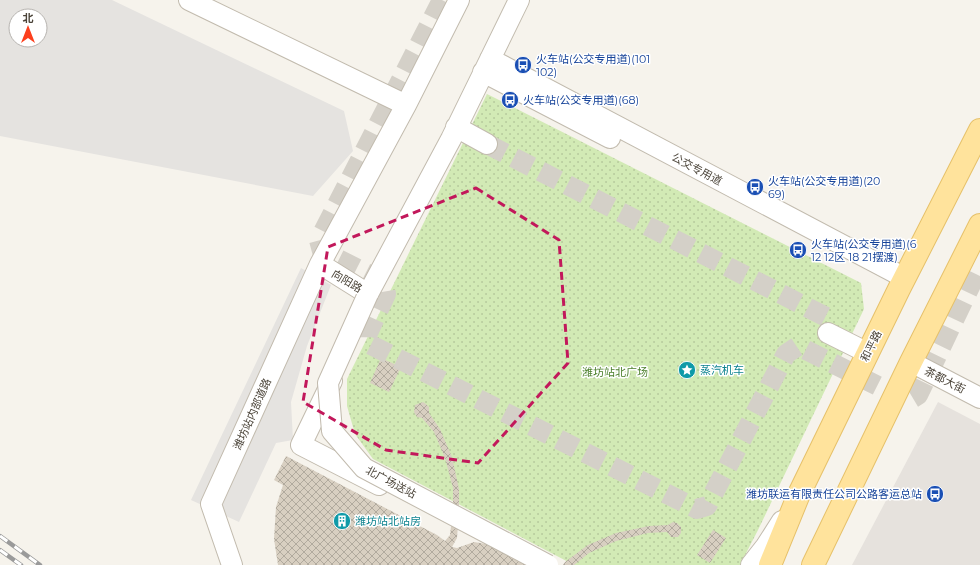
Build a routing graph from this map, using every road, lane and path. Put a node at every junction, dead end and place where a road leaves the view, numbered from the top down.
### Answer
1 (189, 0) edge
2 (459, 0) edge
3 (519, 0) edge
4 (487, 66) junction
5 (406, 105) junction
6 (980, 130) edge
7 (453, 133) junction
8 (485, 149) tunnel mouth
9 (980, 225) edge
10 (320, 264) junction
11 (902, 283) junction
12 (368, 294) junction
13 (831, 327) tunnel mouth
14 (871, 347) junction
15 (911, 362) junction
16 (980, 398) edge
17 (799, 494) junction
18 (232, 565) edge
19 (537, 565) edge
20 (548, 565) edge
21 (751, 565) edge
22 (770, 565) edge
23 (813, 565) edge

1 - 5 street
2 - 5 street, 向阳路
3 - 4 street, 向阳路
4 - 7 street, 向阳路
4 - 11 street, 公交专用道
5 - 10 street, 向阳路
6 - 11 main road, 和平路
7 - 8 street
7 - 12 street, 向阳路
9 - 15 main road
10 - 12 street, 向阳路
10 - 18 street, 潍坊站内部道路
11 - 14 main road, 和平路
12 - 19 street
12 - 20 street, 北广场送站, bridge
13 - 14 street
14 - 17 main road, 和平路
15 - 16 street, 茶都大街
15 - 23 main road
17 - 21 street
17 - 22 main road, 和平路

